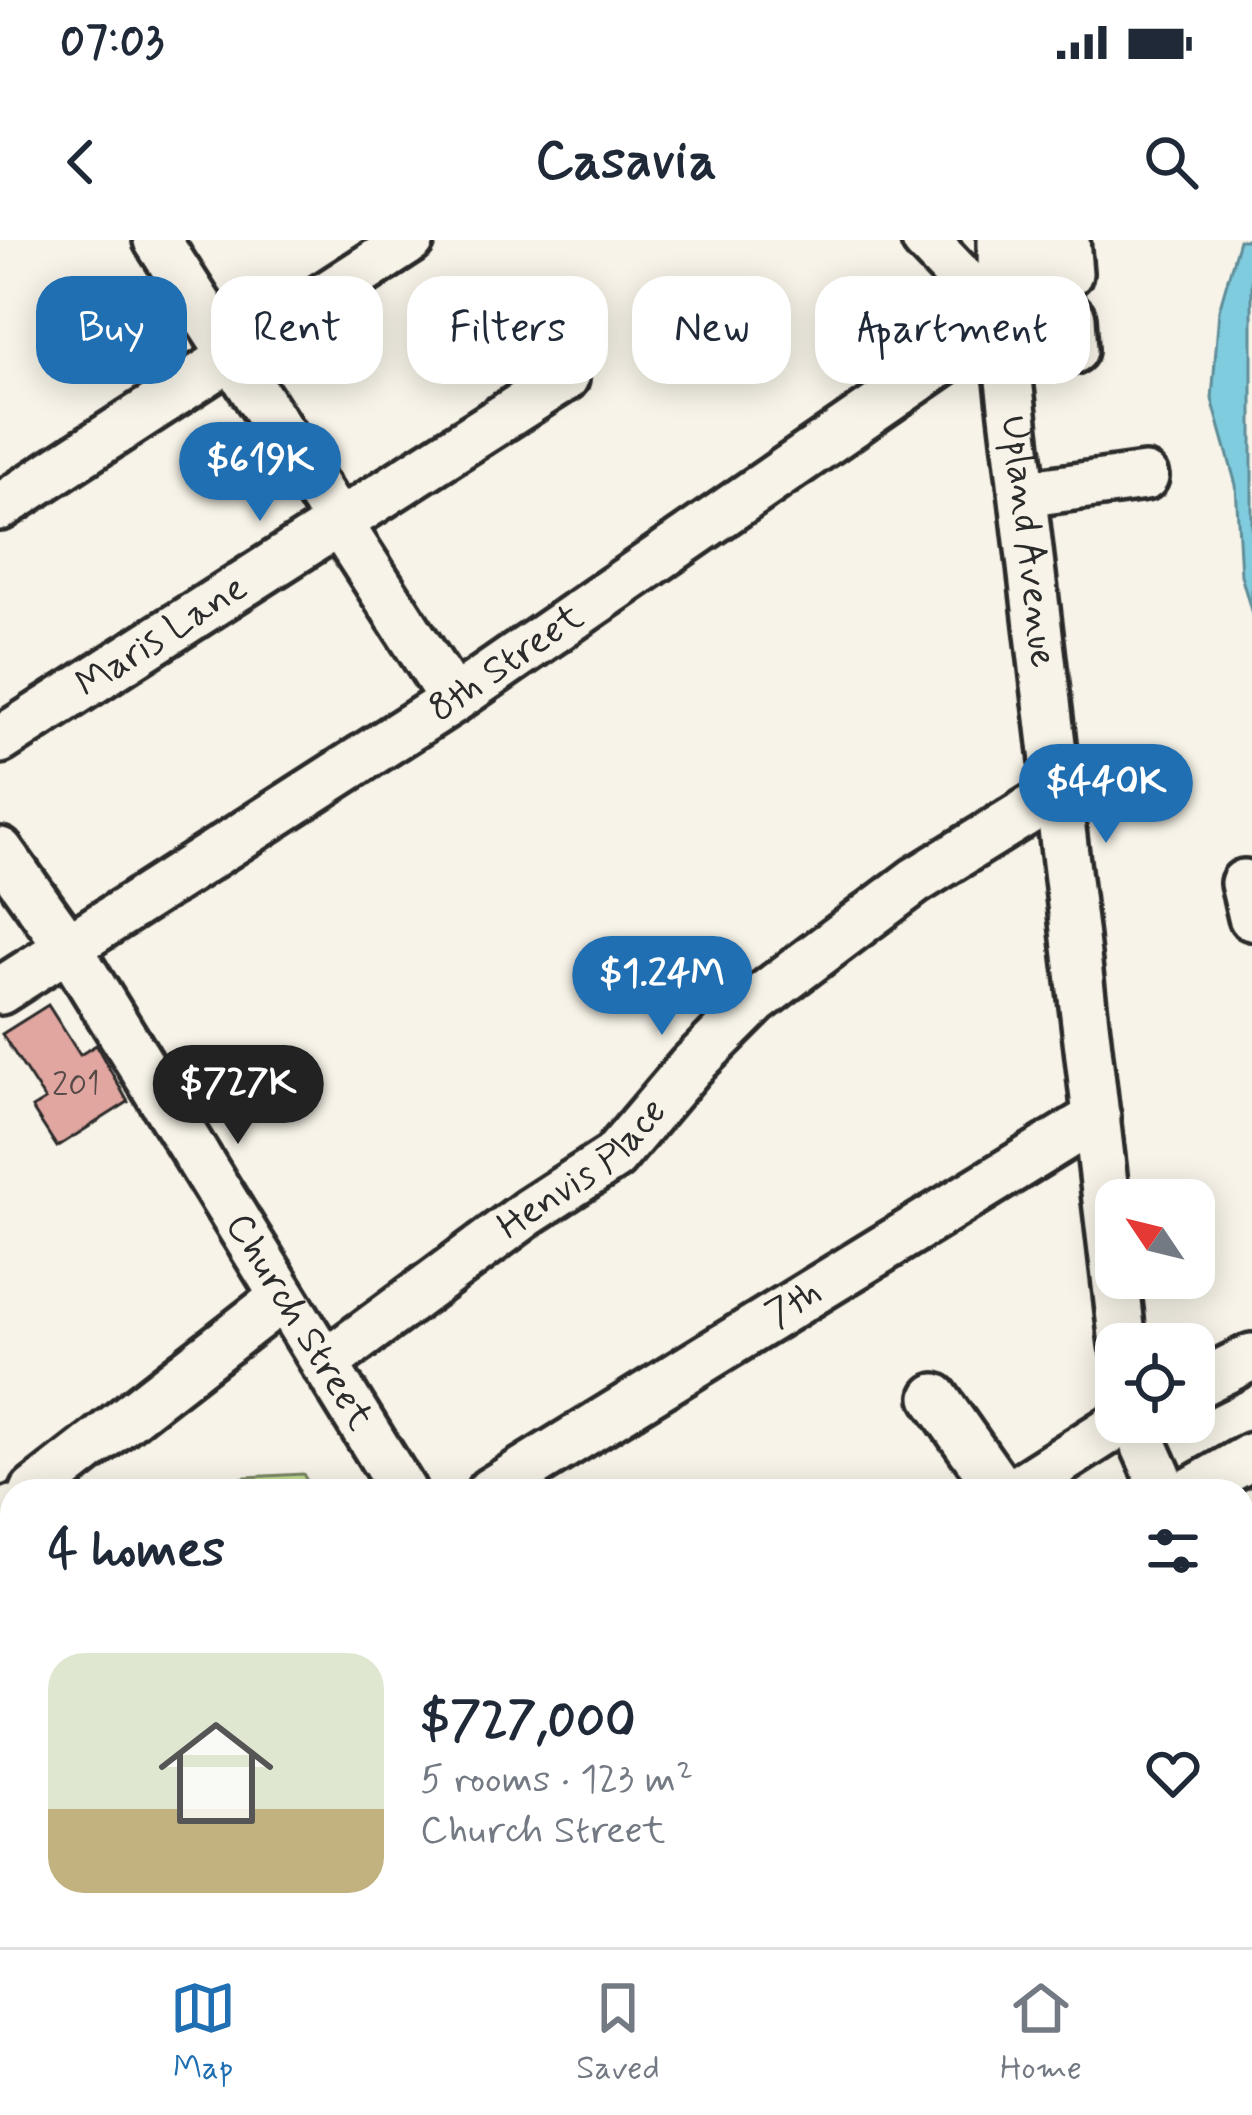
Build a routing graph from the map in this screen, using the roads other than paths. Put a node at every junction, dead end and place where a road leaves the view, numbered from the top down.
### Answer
1 (157, 240) edge
2 (410, 240) edge
3 (925, 240) edge
4 (1001, 240) edge
5 (356, 276) edge
6 (994, 276) edge
7 (1024, 276) tunnel mouth
8 (211, 328) edge
9 (211, 371) edge
10 (246, 384) edge
11 (555, 384) edge
12 (917, 384) edge
13 (1033, 384) edge
14 (1145, 477) dead end
15 (1023, 494) junction
16 (0, 507) edge
17 (335, 523) junction
18 (453, 700) junction
19 (0, 740) edge
20 (1059, 792) junction
21 (0, 851) edge
22 (67, 946) junction
23 (0, 991) edge
24 (1097, 1117) junction
25 (283, 1297) junction
26 (1121, 1323) edge
27 (1252, 1358) edge
28 (324, 1364) junction
29 (1215, 1376) edge
30 (934, 1397) dead end
31 (1095, 1439) edge
32 (1144, 1443) edge
33 (1252, 1456) edge
34 (49, 1479) edge
35 (396, 1479) edge
36 (509, 1479) edge
37 (992, 1479) edge
38 (1033, 1479) edge
39 (1160, 1479) edge
40 (1212, 1479) edge

1 - 8 street
2 - 5 street
3 - 6 street
4 - 7 street, Upland Avenue
9 - 16 street
10 - 17 street
11 - 17 street, Maris Lane
12 - 18 street, 8th Street
13 - 15 street, Upland Avenue
14 - 15 street
15 - 20 street, Upland Avenue
17 - 18 street
17 - 19 street, Maris Lane
18 - 22 street, 8th Street
20 - 24 street, Upland Avenue
20 - 28 street, Henvis Place
21 - 22 street, Church Street
22 - 23 street, 8th Street
22 - 25 street, Church Street
24 - 26 street, Upland Avenue
24 - 36 street, 7th
25 - 28 street, Church Street
25 - 34 street
27 - 29 street
28 - 35 street, Church Street
30 - 37 street
31 - 38 street
32 - 39 street
33 - 40 street

